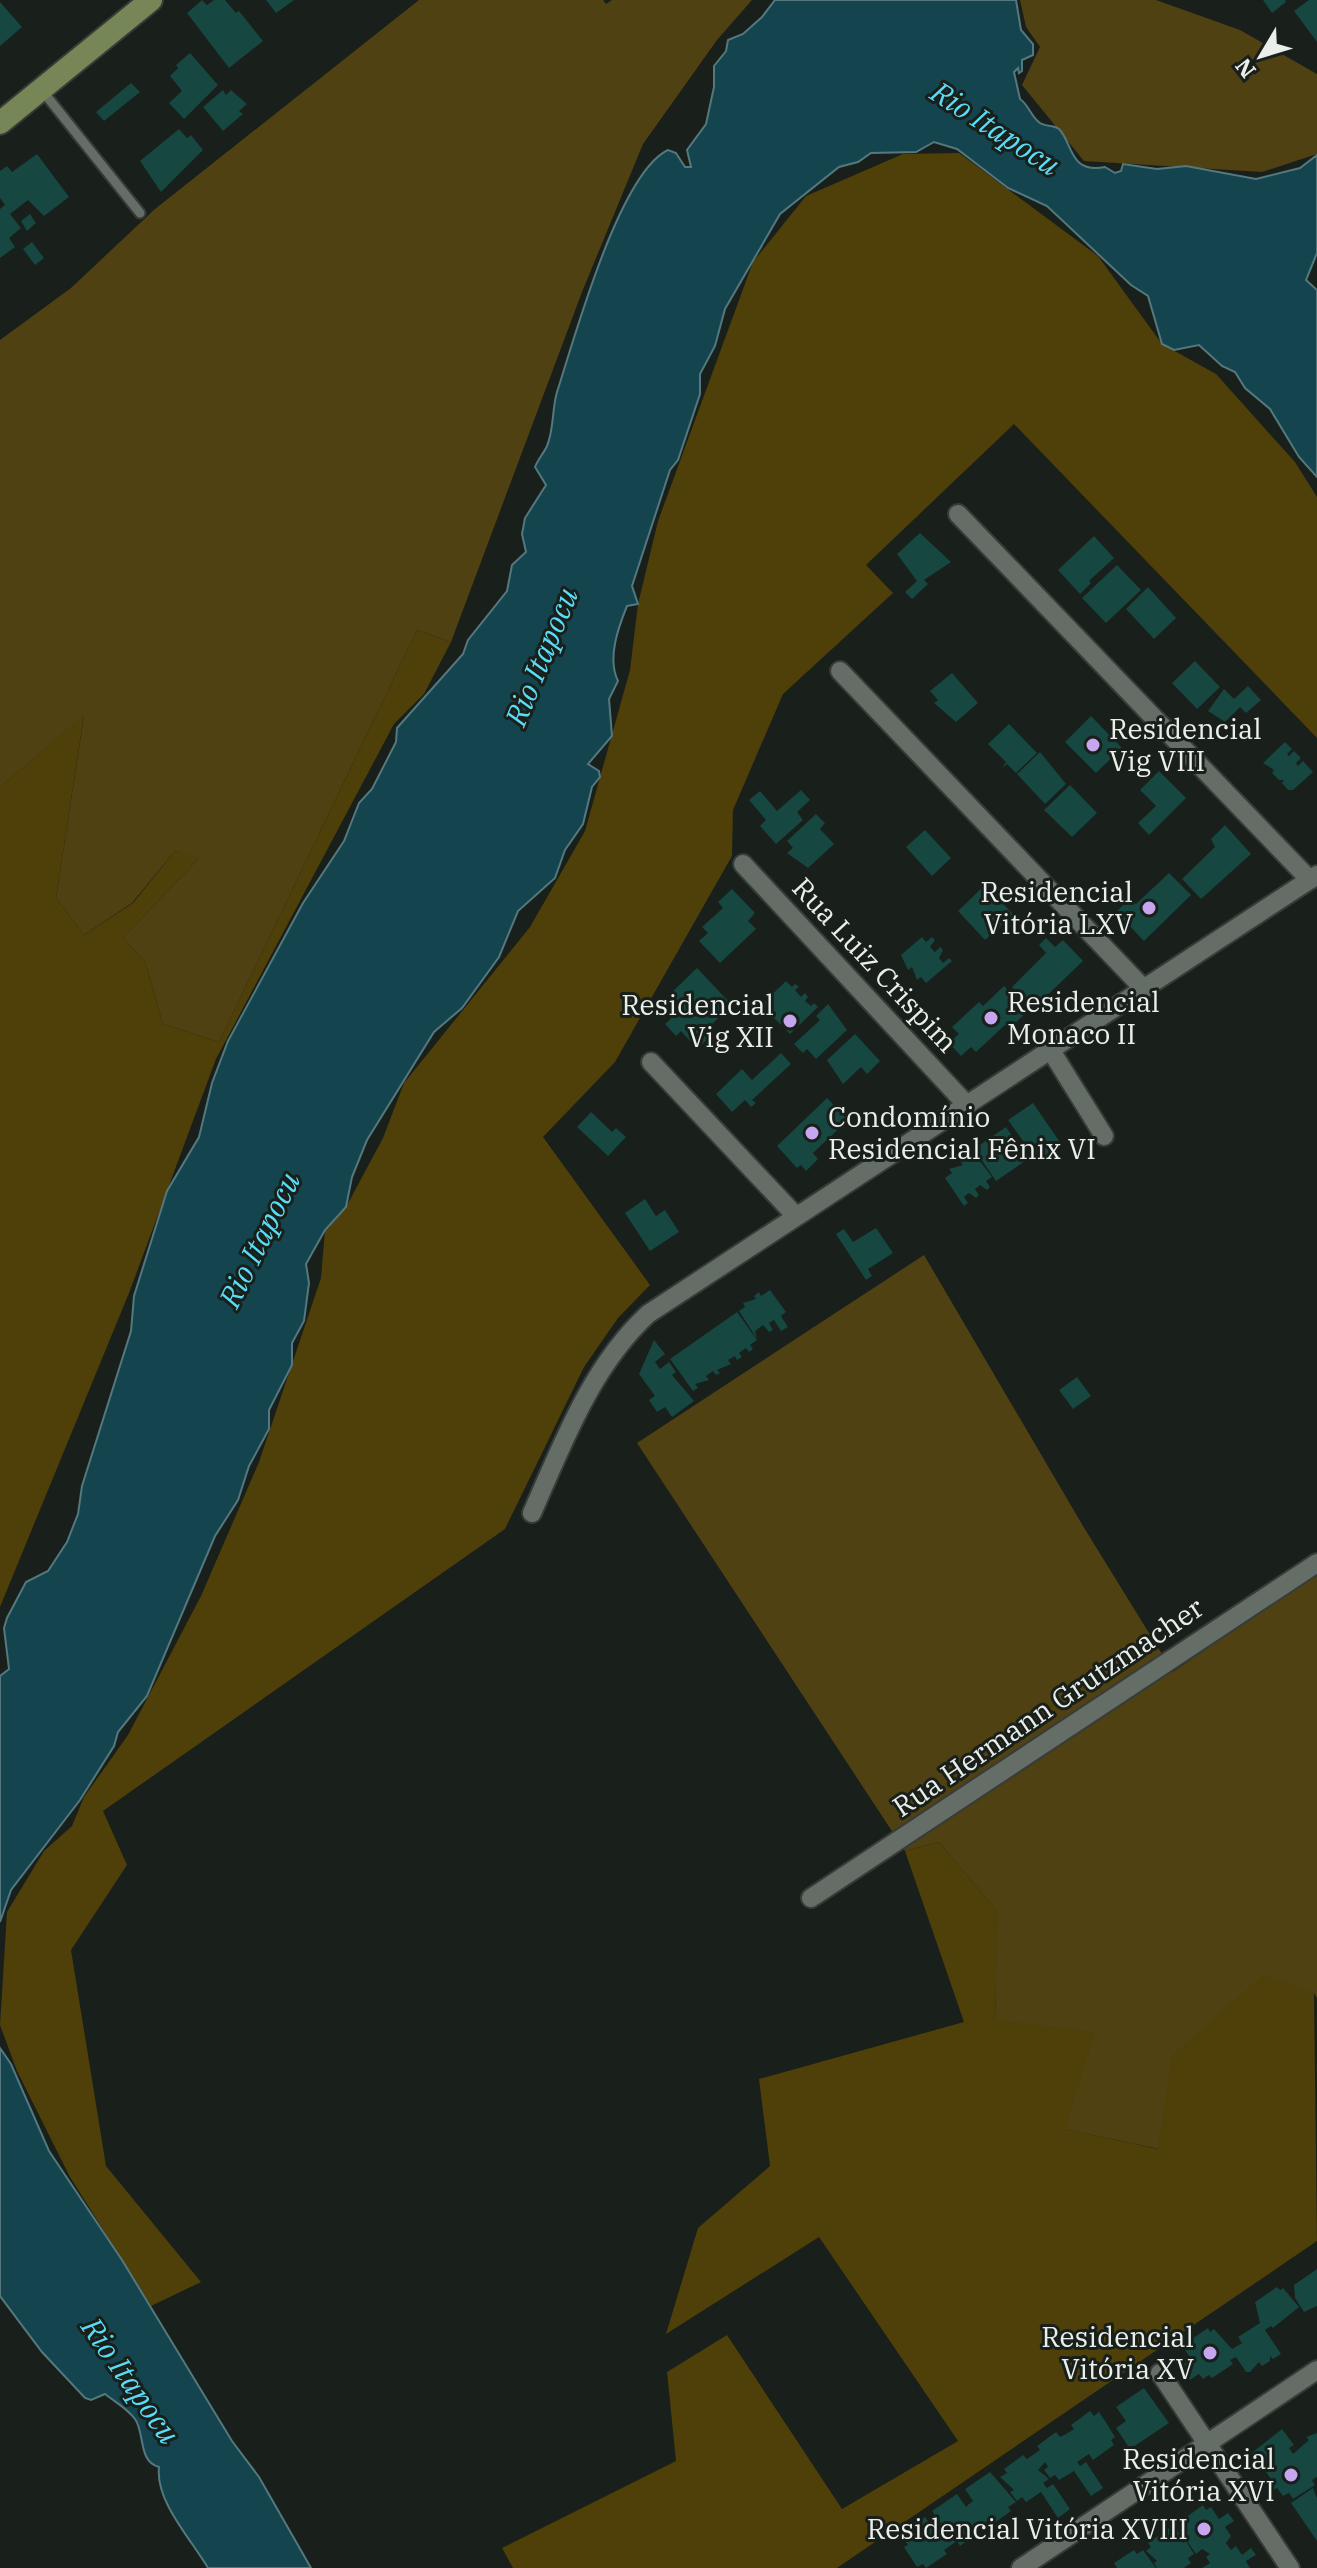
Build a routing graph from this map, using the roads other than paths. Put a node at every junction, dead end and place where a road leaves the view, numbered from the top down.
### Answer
1 (151, 0) edge
2 (41, 89) junction
3 (0, 123) edge
4 (140, 213) dead end
5 (958, 514) dead end
6 (840, 671) dead end
7 (743, 864) dead end
8 (1314, 878) edge
9 (1143, 988) junction
10 (1050, 1049) junction
11 (651, 1062) dead end
12 (966, 1104) junction
13 (1104, 1136) dead end
14 (795, 1215) junction
15 (532, 1513) dead end
16 (1317, 1563) edge
17 (811, 1898) dead end
18 (1317, 2370) edge
19 (1160, 2373) dead end
20 (1207, 2444) junction
21 (1021, 2568) edge
22 (1290, 2568) edge

1 - 2 main road
2 - 3 main road
2 - 4 lane
5 - 8 street
6 - 9 street
7 - 12 street, Rua Luiz Crispim
8 - 9 street
9 - 10 street
10 - 12 street
10 - 13 street
11 - 14 street
12 - 14 street
14 - 15 street
16 - 17 street, Rua Hermann Grutzmacher
18 - 20 street
19 - 20 street
20 - 21 street
20 - 22 street

